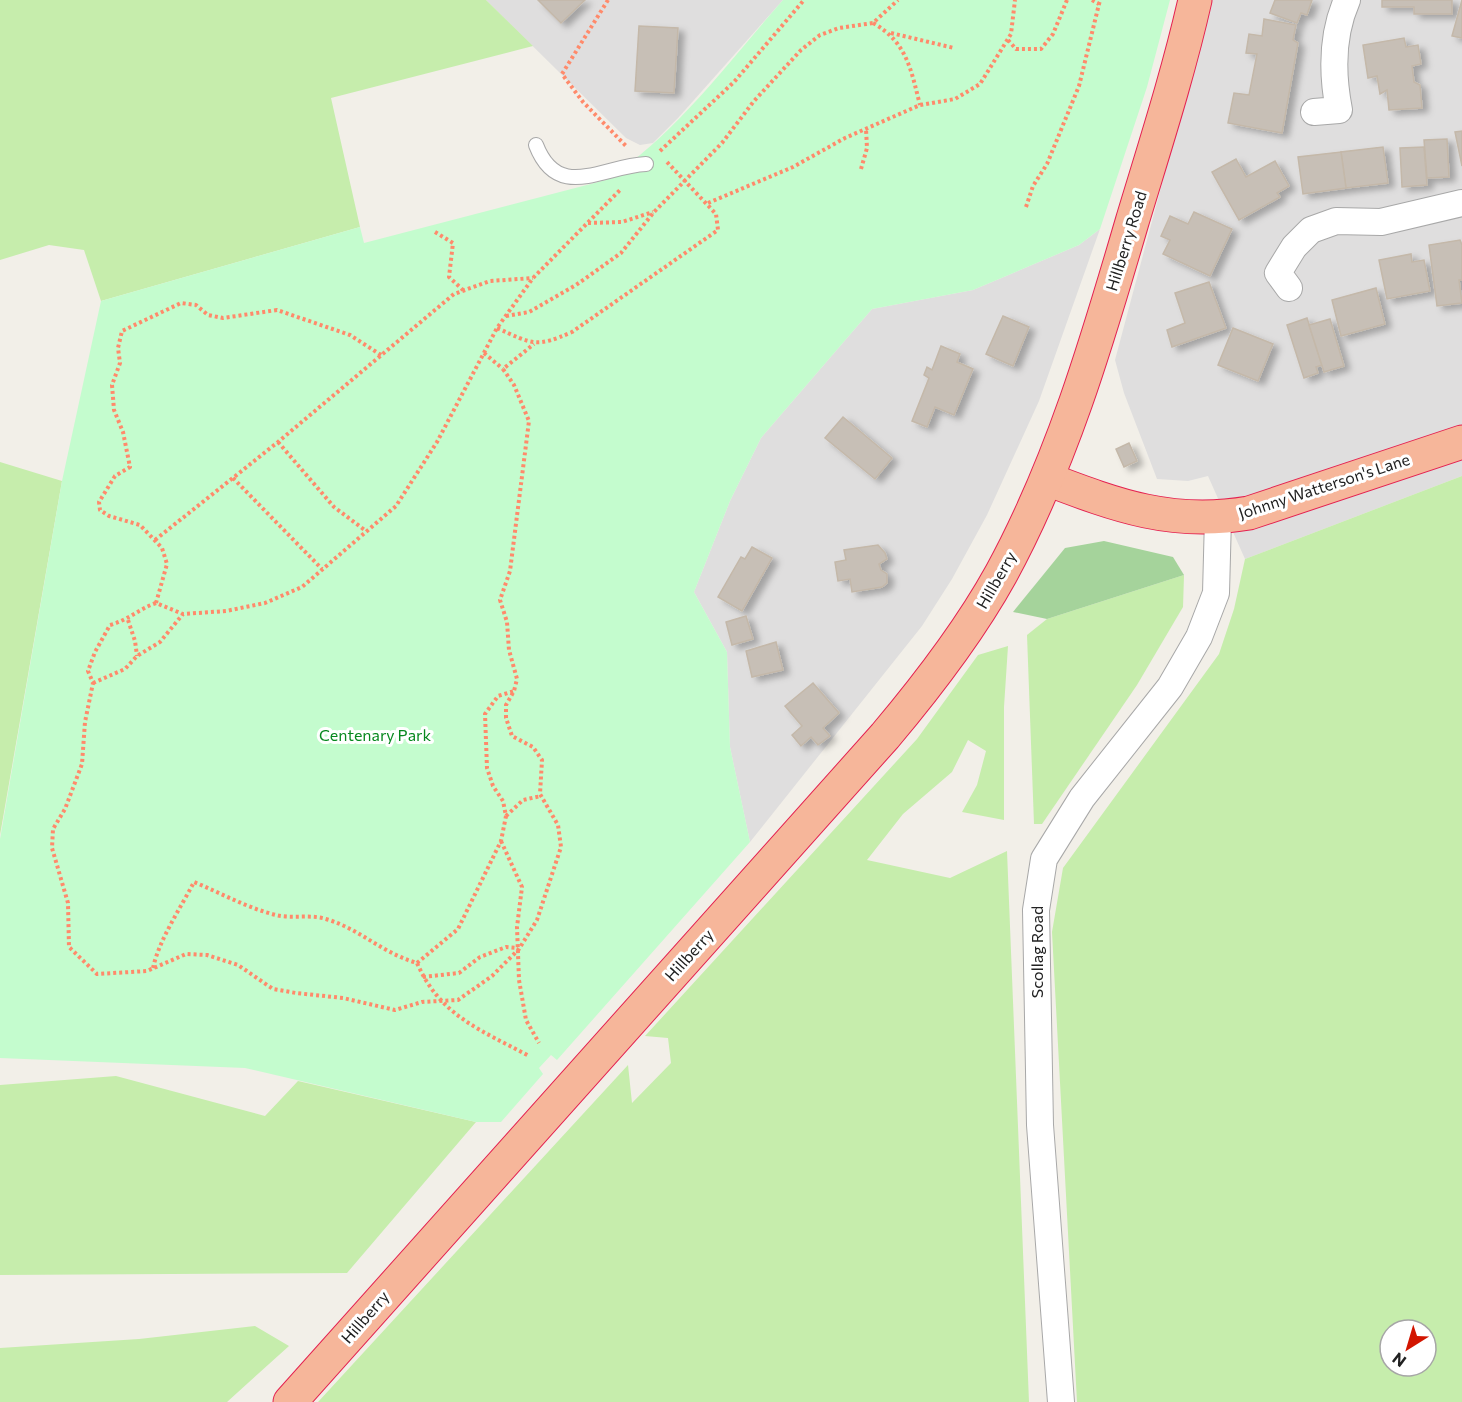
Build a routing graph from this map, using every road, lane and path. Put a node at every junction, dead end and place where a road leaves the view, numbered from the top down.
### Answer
1 (608, 0) edge
2 (804, 0) edge
3 (898, 0) edge
4 (1015, 0) edge
5 (1067, 0) edge
6 (1092, 0) edge
7 (1195, 0) edge
8 (1347, 0) edge
9 (1100, 2) edge
10 (873, 23) junction
11 (890, 32) junction
12 (1008, 40) junction
13 (954, 48) dead end
14 (920, 105) junction
15 (1337, 111) dead end
16 (866, 129) junction
17 (618, 139) dead end
18 (536, 145) dead end
19 (646, 165) joint
20 (861, 169) dead end
21 (685, 182) junction
22 (708, 203) junction
23 (1462, 203) edge
24 (1026, 207) dead end
25 (654, 212) junction
26 (588, 223) junction
27 (435, 232) dead end
28 (1276, 274) dead end
29 (533, 278) junction
30 (463, 291) junction
31 (506, 316) junction
32 (497, 328) junction
33 (534, 344) junction
34 (484, 353) junction
35 (381, 355) junction
36 (503, 369) junction
37 (278, 442) junction
38 (1462, 442) edge
39 (233, 478) junction
40 (1047, 479) junction
41 (1218, 518) junction
42 (366, 531) junction
43 (155, 540) junction
44 (322, 569) junction
45 (156, 603) junction
46 (183, 614) junction
47 (128, 620) junction
48 (137, 656) junction
49 (93, 683) junction
50 (514, 691) junction
51 (541, 796) junction
52 (506, 816) junction
53 (501, 841) junction
54 (519, 948) junction
55 (417, 963) junction
56 (153, 968) junction
57 (423, 977) junction
58 (441, 1002) junction
59 (539, 1043) dead end
60 (529, 1056) dead end
61 (290, 1402) edge
62 (1061, 1402) edge

1 - 17 path
2 - 21 path
3 - 10 path
4 - 12 path
5 - 12 path
6 - 9 path
7 - 40 highway, Hillberry Road
8 - 15 street
9 - 24 path
10 - 11 path
10 - 21 path
11 - 13 path
11 - 14 path
12 - 14 path
14 - 16 path
16 - 20 path
16 - 22 path
18 - 19 lane
19 - 26 path
21 - 22 path
21 - 25 path
22 - 33 path
23 - 28 street
25 - 26 path
25 - 31 path
26 - 29 path
27 - 30 path
29 - 30 path
29 - 31 path
30 - 35 path
31 - 32 path
32 - 33 path
32 - 34 path
33 - 36 path
34 - 36 path
34 - 42 path
35 - 37 path
35 - 43 path
36 - 50 path
37 - 39 path
37 - 42 path
38 - 41 highway, Johnny Watterson's Lane
39 - 43 path
39 - 44 path
40 - 41 highway, Johnny Watterson's Lane
40 - 61 highway, Hillberry
41 - 62 street, Scollag Road
42 - 44 path
43 - 45 path
44 - 46 path
45 - 46 path
45 - 47 path
46 - 48 path
47 - 48 path
47 - 49 path
48 - 49 path
49 - 56 path
50 - 51 path
50 - 52 path
51 - 52 path
51 - 54 path
52 - 53 path
53 - 54 path
53 - 55 path
54 - 57 path
54 - 58 path
54 - 59 path
55 - 56 path
55 - 57 path
56 - 58 path
57 - 58 path
58 - 60 path

